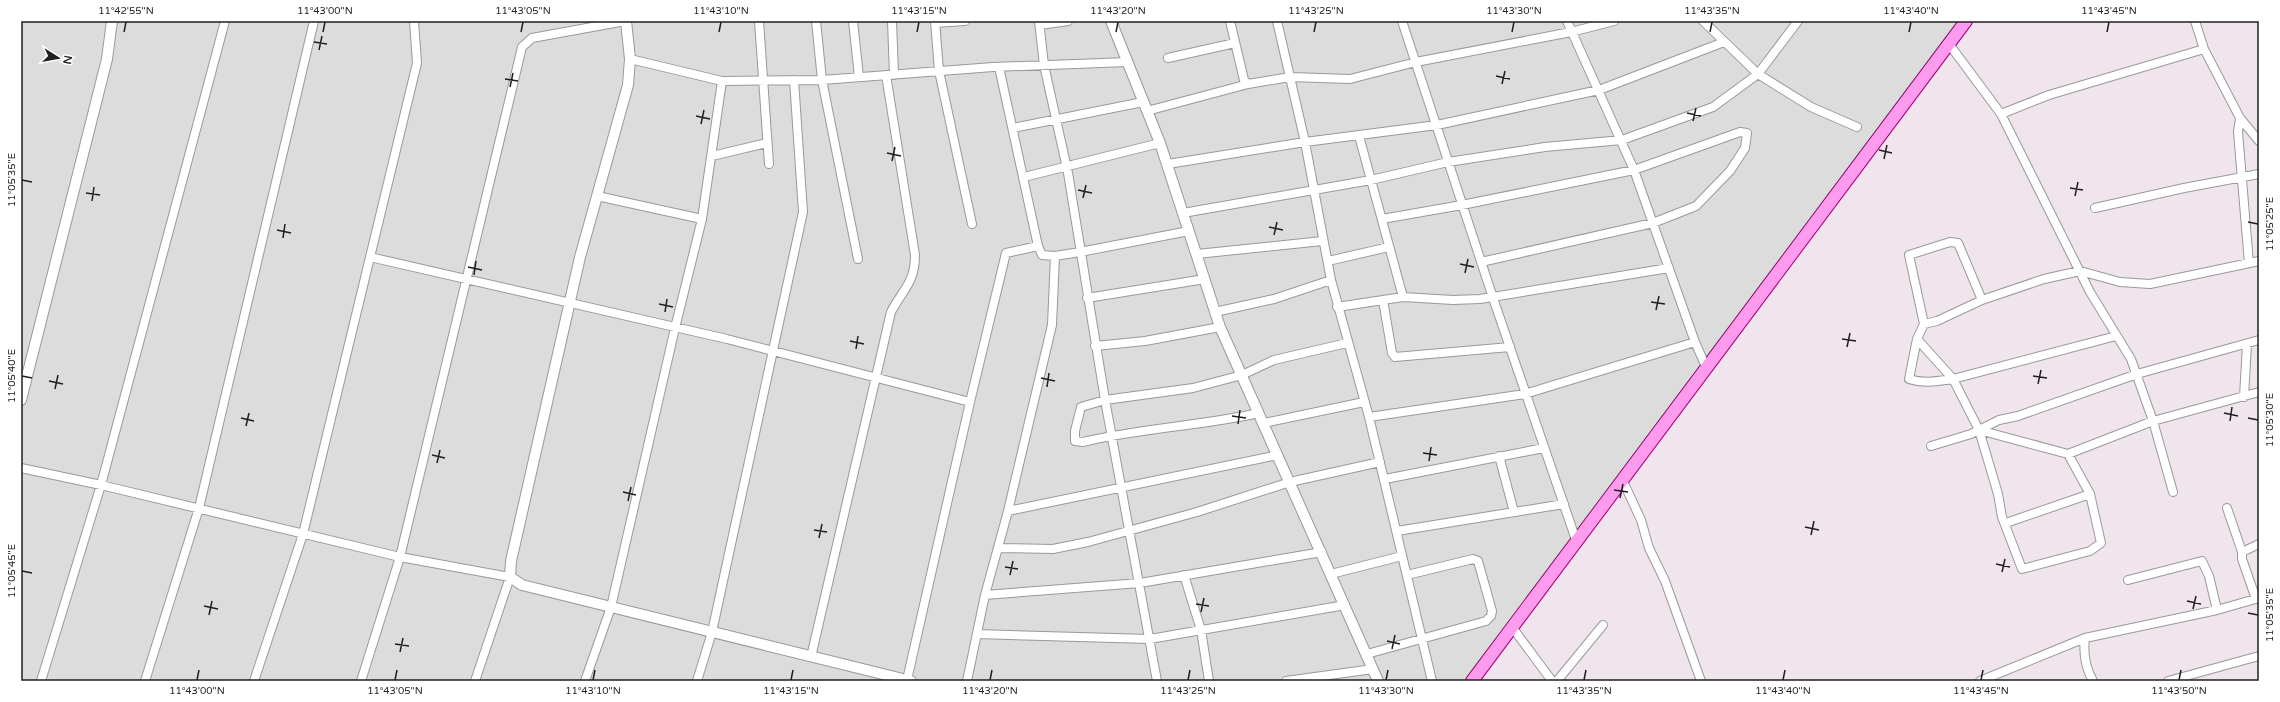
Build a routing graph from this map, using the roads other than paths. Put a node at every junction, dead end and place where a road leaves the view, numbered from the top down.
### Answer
1 (112, 21) edge
2 (225, 21) edge
3 (314, 21) edge
4 (414, 21) edge
5 (625, 21) edge
6 (759, 21) edge
7 (816, 21) edge
8 (852, 21) edge
9 (892, 21) edge
10 (966, 21) edge
11 (1068, 21) edge
12 (1111, 21) edge
13 (1230, 21) edge
14 (1277, 21) edge
15 (1402, 21) edge
16 (1567, 21) edge
17 (1614, 21) edge
18 (1703, 21) edge
19 (1798, 21) edge
20 (1966, 21) edge
21 (2195, 21) edge
22 (935, 22) edge
23 (1040, 23) edge
24 (1571, 32) junction
25 (1724, 42) junction
26 (1235, 43) junction
27 (1949, 44) junction
28 (2204, 49) junction
29 (1168, 58) dead end
30 (630, 59) junction
31 (1128, 62) junction
32 (1416, 62) junction
33 (1044, 65) junction
34 (999, 67) junction
35 (940, 71) junction
36 (1758, 74) junction
37 (890, 75) junction
38 (859, 77) junction
39 (1290, 77) junction
40 (762, 80) junction
41 (794, 80) junction
42 (822, 80) junction
43 (722, 81) junction
44 (1248, 84) junction
45 (1599, 90) junction
46 (1144, 106) junction
47 (2000, 114) junction
48 (1056, 118) junction
49 (2240, 118) junction
50 (1437, 125) junction
51 (1857, 127) dead end
52 (1013, 128) junction
53 (1359, 136) junction
54 (1622, 140) junction
55 (2259, 141) edge
56 (1305, 142) junction
57 (767, 143) junction
58 (1160, 143) junction
59 (712, 156) junction
60 (1448, 162) junction
61 (769, 164) dead end
62 (1168, 164) junction
63 (1066, 165) junction
64 (1634, 170) junction
65 (2259, 174) edge
66 (1024, 177) junction
67 (2242, 178) junction
68 (1371, 180) junction
69 (1313, 191) junction
70 (597, 196) junction
71 (1462, 205) junction
72 (2095, 208) dead end
73 (1183, 213) junction
74 (1382, 218) junction
75 (702, 219) junction
76 (1653, 223) junction
77 (972, 224) dead end
78 (1189, 231) junction
79 (1322, 241) junction
80 (1038, 246) junction
81 (1389, 247) junction
82 (1080, 252) junction
83 (1197, 254) junction
84 (1055, 256) junction
85 (370, 257) junction
86 (858, 259) dead end
87 (1328, 261) junction
88 (2259, 261) edge
89 (1481, 262) junction
90 (2249, 263) junction
91 (1669, 268) junction
92 (2080, 271) junction
93 (466, 279) junction
94 (1205, 279) junction
95 (1331, 280) junction
96 (1403, 297) junction
97 (1087, 298) junction
98 (1493, 298) junction
99 (1383, 300) junction
100 (1982, 300) junction
101 (569, 304) junction
102 (1337, 307) junction
103 (1215, 312) junction
104 (1924, 324) junction
105 (1220, 327) junction
106 (674, 328) junction
107 (2116, 336) junction
108 (1916, 339) junction
109 (2259, 340) edge
110 (1695, 342) junction
111 (1347, 343) junction
112 (2247, 344) junction
113 (1095, 346) junction
114 (1510, 347) junction
115 (772, 352) junction
116 (1706, 367) junction
117 (2137, 374) junction
118 (1242, 375) junction
119 (875, 379) junction
120 (1954, 379) junction
121 (2259, 392) edge
122 (1525, 394) junction
123 (2244, 397) junction
124 (21, 400) edge
125 (1104, 400) junction
126 (970, 402) junction
127 (1364, 402) junction
128 (1259, 412) junction
129 (1369, 417) junction
130 (2153, 421) junction
131 (1264, 423) junction
132 (1979, 430) junction
133 (1112, 435) junction
134 (1931, 446) dead end
135 (1544, 448) junction
136 (2068, 454) junction
137 (1278, 455) junction
138 (1499, 456) junction
139 (1380, 462) junction
140 (21, 468) edge
141 (1385, 478) junction
142 (1622, 479) junction
143 (1290, 482) junction
144 (101, 485) junction
145 (1122, 488) junction
146 (2173, 492) dead end
147 (2090, 494) junction
148 (1564, 504) junction
149 (199, 508) junction
150 (2228, 508) dead end
151 (1008, 510) junction
152 (1514, 512) junction
153 (2006, 523) junction
154 (1130, 530) junction
155 (1397, 531) junction
156 (303, 534) junction
157 (1576, 540) junction
158 (2259, 544) edge
159 (998, 548) junction
160 (1322, 552) junction
161 (2242, 552) junction
162 (1402, 556) junction
163 (400, 557) junction
164 (1331, 574) junction
165 (1184, 575) junction
166 (1407, 575) junction
167 (510, 577) junction
168 (2128, 580) dead end
169 (1140, 583) junction
170 (985, 595) junction
171 (2258, 599) edge
172 (1345, 604) junction
173 (611, 607) junction
174 (2217, 610) junction
175 (1602, 625) dead end
176 (1512, 627) junction
177 (1202, 630) junction
178 (712, 632) junction
179 (977, 634) junction
180 (2085, 638) junction
181 (1150, 639) junction
182 (1422, 639) junction
183 (1367, 654) junction
184 (2259, 656) edge
185 (811, 657) junction
186 (1373, 669) junction
187 (909, 680) edge
188 (40, 681) edge
189 (145, 681) edge
190 (254, 681) edge
191 (361, 681) edge
192 (475, 681) edge
193 (585, 681) edge
194 (697, 681) edge
195 (967, 681) edge
196 (1157, 681) edge
197 (1209, 681) edge
198 (1286, 681) edge
199 (1378, 681) edge
200 (1432, 681) edge
201 (1472, 681) edge
202 (1552, 681) edge
203 (1557, 681) edge
204 (1701, 681) edge
205 (1980, 681) edge
206 (2093, 681) edge
207 (2168, 681) edge

1 - 124 street
2 - 144 street
3 - 149 street
4 - 85 street
5 - 30 street
5 - 93 street
6 - 40 street
7 - 42 street
8 - 38 street
9 - 37 street
10 - 22 street
11 - 23 street
12 - 31 street
13 - 26 street
14 - 39 street
15 - 32 street
16 - 24 street
17 - 24 street
18 - 25 street
19 - 36 street
20 - 27 main road
21 - 28 street
22 - 35 street
23 - 33 street
24 - 32 street
24 - 45 street
25 - 36 street
25 - 45 street
26 - 29 street
26 - 44 street
27 - 47 street
27 - 116 main road
28 - 47 street
28 - 49 street
30 - 43 street
30 - 70 street
31 - 33 street
31 - 46 street
32 - 39 street
32 - 50 street
33 - 34 street
33 - 48 street
34 - 35 street
34 - 52 street
35 - 37 street
35 - 77 street
36 - 51 street
36 - 54 street
37 - 38 street
37 - 119 street
38 - 42 street
39 - 44 street
39 - 56 street
40 - 41 street
40 - 43 street
40 - 57 street
41 - 42 street
41 - 115 street
42 - 86 street
43 - 59 street
44 - 46 street
45 - 50 street
45 - 54 street
46 - 48 street
46 - 58 street
47 - 92 street
48 - 52 street
48 - 63 street
49 - 55 street
49 - 67 street
50 - 53 street
50 - 60 street
52 - 66 street
53 - 56 street
53 - 68 street
54 - 60 street
54 - 64 street
56 - 62 street
56 - 69 street
57 - 59 street
57 - 61 street
58 - 62 street
58 - 63 street
59 - 75 street
60 - 68 street
60 - 71 street
62 - 73 street
63 - 66 street
63 - 82 street
64 - 71 street
64 - 76 street
64 - 76 street
65 - 67 street
66 - 80 street
67 - 72 street
67 - 90 street
68 - 69 street
68 - 74 street
69 - 73 street
69 - 79 street
70 - 75 street
70 - 101 street
71 - 74 street
71 - 89 street
73 - 78 street
74 - 81 street
75 - 106 street
76 - 89 street
76 - 91 street
78 - 82 street
78 - 83 street
79 - 83 street
79 - 87 street
80 - 84 street
80 - 126 street
81 - 87 street
81 - 96 street
82 - 84 street
82 - 97 street
83 - 94 street
84 - 151 street
85 - 93 street
85 - 156 street
87 - 95 street
88 - 90 street
89 - 98 street
90 - 92 street
91 - 98 street
91 - 110 street
92 - 100 street
92 - 107 street
93 - 101 street
93 - 163 street
94 - 97 street
94 - 103 street
95 - 102 street
95 - 103 street
96 - 98 street
96 - 99 street
97 - 113 street
98 - 114 street
99 - 102 street
99 - 114 street
100 - 104 street
100 - 104 street
101 - 106 street
101 - 167 street
102 - 111 street
103 - 105 street
104 - 108 street
105 - 113 street
105 - 118 street
106 - 115 street
106 - 173 street
107 - 117 street
107 - 120 street
108 - 120 street
108 - 120 street
109 - 112 street
110 - 116 street
110 - 122 street
111 - 118 street
111 - 127 street
112 - 117 street
112 - 123 street
113 - 125 street
114 - 122 street
115 - 119 street
115 - 178 street
116 - 142 main road
117 - 130 street
117 - 132 street
118 - 125 street
118 - 128 street
119 - 126 street
119 - 185 street
120 - 132 street
121 - 123 street
122 - 129 street
122 - 135 street
123 - 130 street
125 - 133 street
125 - 133 street
126 - 187 street
127 - 129 street
127 - 131 street
128 - 131 street
128 - 133 street
129 - 139 street
130 - 136 street
130 - 146 street
131 - 137 street
132 - 134 street
132 - 136 street
132 - 153 street
133 - 145 street
135 - 138 street
135 - 148 street
136 - 147 street
137 - 143 street
137 - 145 street
138 - 141 street
138 - 152 street
139 - 141 street
139 - 143 street
140 - 144 street
141 - 155 street
142 - 157 main road
142 - 204 street
143 - 154 street
143 - 160 street
144 - 149 street
144 - 188 street
145 - 151 street
145 - 154 street
147 - 153 street
147 - 153 street
148 - 152 street
148 - 157 street
149 - 156 street
149 - 189 street
150 - 161 street
151 - 159 street
152 - 155 street
154 - 159 street
154 - 169 street
155 - 162 street
156 - 163 street
156 - 190 street
157 - 176 main road
158 - 161 street
159 - 170 street
160 - 164 street
160 - 165 street
161 - 171 street
162 - 164 street
162 - 166 street
163 - 167 street
163 - 191 street
164 - 172 street
165 - 169 street
165 - 177 street
166 - 182 street
166 - 182 street
167 - 173 street
167 - 192 street
168 - 174 street
169 - 170 street
169 - 181 street
170 - 179 street
171 - 174 street
172 - 177 street
172 - 183 street
173 - 178 street
173 - 193 street
174 - 180 street
175 - 203 street
176 - 201 main road
176 - 202 street
177 - 181 street
177 - 197 street
178 - 185 street
178 - 194 street
179 - 181 street
179 - 195 street
180 - 205 street
180 - 206 street
181 - 196 street
182 - 183 street
182 - 200 street
183 - 186 street
184 - 207 street
185 - 187 street
186 - 198 street
186 - 199 street

